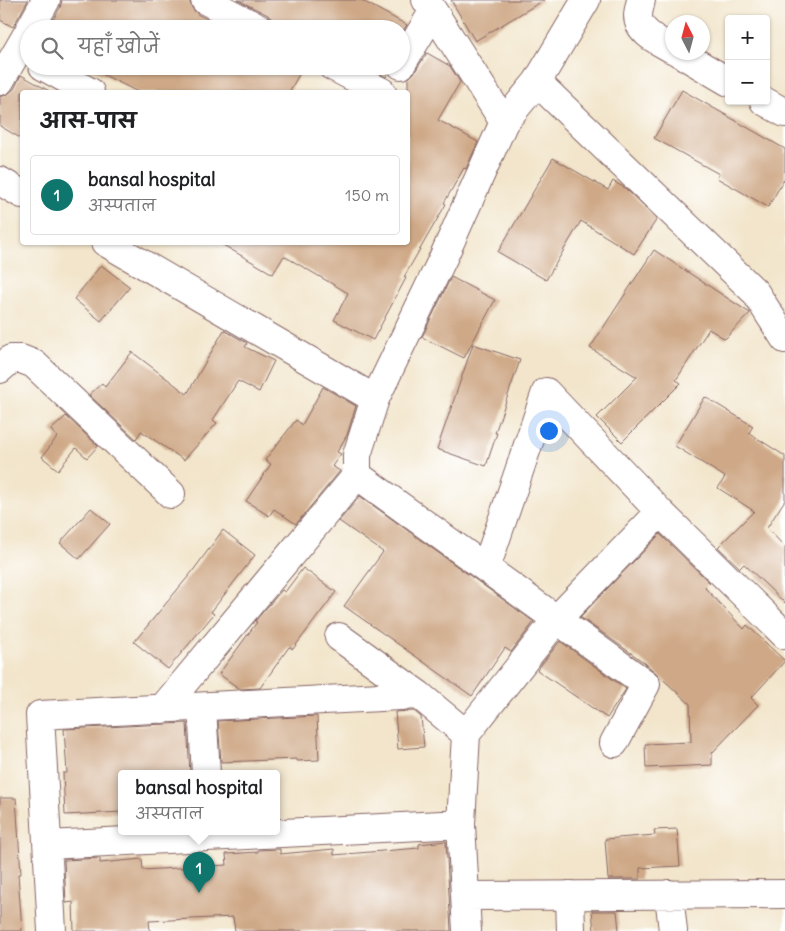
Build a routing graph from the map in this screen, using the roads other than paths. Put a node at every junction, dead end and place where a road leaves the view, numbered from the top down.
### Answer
1 (46, 0) edge
2 (204, 0) edge
3 (586, 0) edge
4 (641, 0) edge
5 (430, 6) edge
6 (37, 20) edge
7 (243, 20) edge
8 (665, 44) edge
9 (410, 47) edge
10 (20, 52) edge
11 (692, 60) edge
12 (59, 75) edge
13 (350, 75) edge
14 (395, 75) edge
15 (725, 80) edge
16 (0, 81) edge
17 (537, 82) junction
18 (86, 90) edge
19 (380, 90) edge
20 (385, 90) edge
21 (770, 104) edge
22 (785, 113) edge
23 (504, 122) junction
24 (0, 181) edge
25 (20, 193) edge
26 (110, 245) edge
27 (785, 339) edge
28 (0, 369) edge
29 (375, 400) junction
30 (357, 475) junction
31 (171, 494) dead end
32 (660, 512) junction
33 (486, 568) junction
34 (557, 619) junction
35 (785, 634) edge
36 (339, 636) dead end
37 (419, 695) junction
38 (202, 706) junction
39 (162, 710) junction
40 (466, 734) junction
41 (614, 743) dead end
42 (206, 770) edge
43 (461, 824) junction
44 (280, 831) edge
45 (194, 835) edge
46 (48, 845) junction
47 (669, 894) junction
48 (785, 894) edge
49 (570, 895) junction
50 (465, 896) junction
51 (52, 931) edge
52 (467, 931) edge
53 (571, 931) edge
54 (673, 931) edge

1 - 6 street
2 - 7 street
3 - 17 street
4 - 8 street
5 - 9 street
5 - 23 street
10 - 16 street
11 - 15 street
12 - 18 street
13 - 19 street
14 - 20 street
17 - 23 street
17 - 27 street
21 - 22 street
23 - 29 street
24 - 25 street
26 - 29 street
28 - 31 street
29 - 30 street
30 - 33 street
30 - 39 street
32 - 33 street
32 - 34 street
32 - 35 street
33 - 34 street
34 - 40 street
34 - 41 street
36 - 37 street
37 - 38 street
37 - 40 street
38 - 39 street
38 - 42 street
39 - 46 street
40 - 43 street
43 - 44 street
43 - 50 street
45 - 46 street
46 - 51 street
47 - 48 street
47 - 49 street
47 - 54 street
49 - 50 street
49 - 53 street
50 - 52 street

